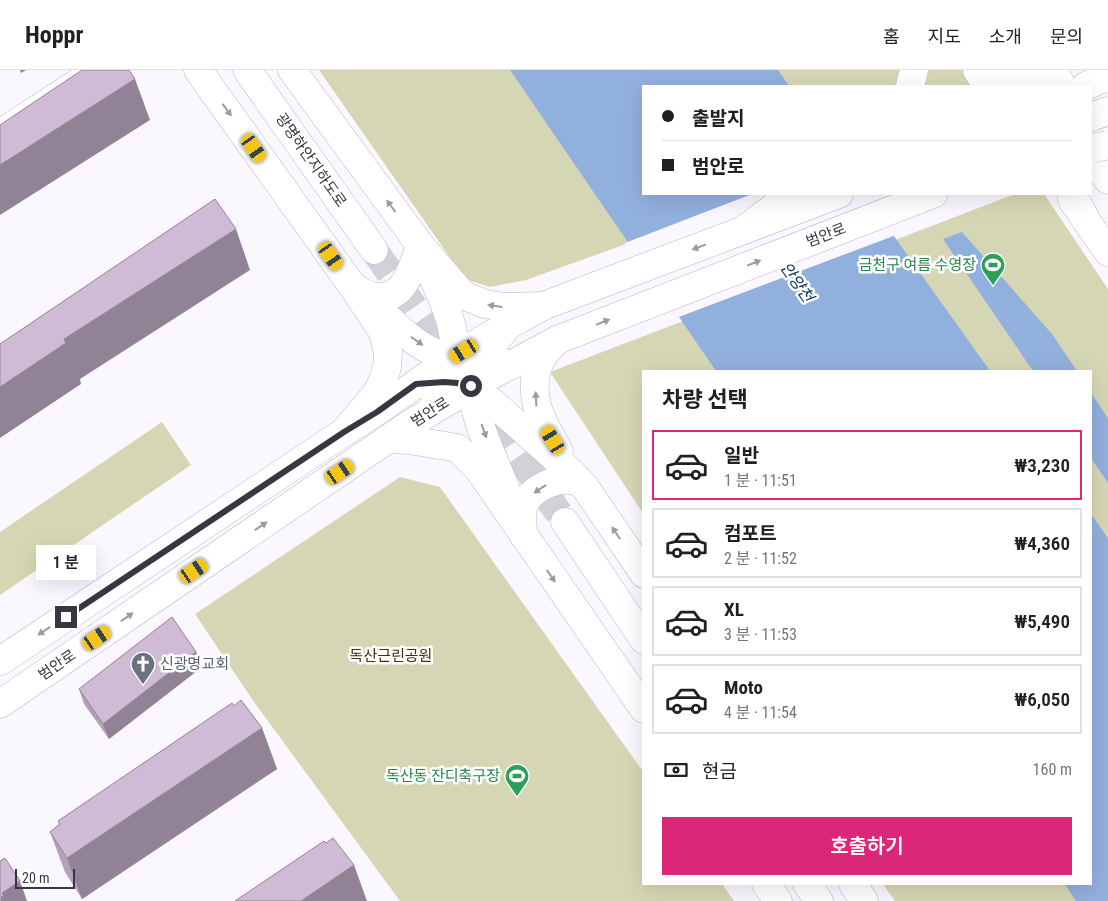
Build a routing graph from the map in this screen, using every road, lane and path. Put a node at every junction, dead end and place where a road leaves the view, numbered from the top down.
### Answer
1 (81, 70) edge
2 (198, 70) edge
3 (247, 70) edge
4 (292, 70) edge
5 (914, 70) edge
6 (977, 70) edge
7 (1002, 70) edge
8 (1028, 70) edge
9 (1053, 70) edge
10 (1108, 76) edge
11 (910, 85) edge
12 (987, 85) edge
13 (1012, 85) edge
14 (1038, 85) edge
15 (1061, 85) edge
16 (1088, 85) edge
17 (1108, 111) edge
18 (1092, 117) edge
19 (0, 123) edge
20 (1092, 142) edge
21 (1108, 144) edge
22 (1092, 149) edge
23 (1092, 158) edge
24 (1108, 171) edge
25 (1108, 180) edge
26 (790, 195) edge
27 (836, 195) edge
28 (930, 195) edge
29 (1068, 195) edge
30 (1073, 195) edge
31 (1086, 220) junction
32 (745, 229) junction
33 (420, 245) junction
34 (374, 250) tunnel mouth
35 (1108, 252) edge
36 (353, 287) junction
37 (543, 306) junction
38 (508, 325) junction
39 (557, 340) junction
40 (448, 370) junction
41 (476, 374) junction
42 (430, 412) junction
43 (344, 432) junction
44 (388, 439) junction
45 (579, 480) junction
46 (565, 522) tunnel mouth
47 (524, 536) junction
48 (642, 571) edge
49 (642, 637) edge
50 (0, 661) edge
51 (0, 704) edge
52 (642, 706) edge
53 (767, 885) edge
54 (808, 885) edge
55 (854, 885) edge
56 (778, 901) edge
57 (819, 901) edge
58 (864, 901) edge

1 - 19 lane
2 -> 36 main road
3 - 34 main road, 광명하안지하도로
33 -> 4 main road
5 - 11 main road
6 - 12 main road
7 - 13 main road
8 - 14 main road
9 - 15 main road
10 - 16 main road
17 - 18 main road
20 - 24 main road
21 - 22 main road, bridge
23 - 25 main road
26 - 32 main road
27 - 32 main road
39 -> 28 main road, 범안로
29 - 31 main road
30 - 31 main road
31 - 35 main road
32 -> 37 main road
33 - 36 main road
37 -> 33 main road
33 - 40 main road
36 -> 40 main road
36 - 43 main road
37 - 38 main road
38 - 40 main road
38 - 41 main road
39 - 41 main road, 범안로
45 -> 39 main road
40 - 41 main road
40 - 42 main road
40 - 43 main road, 범안로
41 - 42 main road, 범안로
41 - 45 main road
41 -> 47 main road
42 - 44 main road, 범안로
43 -> 50 main road, 범안로
44 - 47 main road
51 -> 44 main road, 범안로
45 -> 47 main road
48 -> 45 main road
46 - 49 main road
47 -> 52 main road
53 - 56 main road
54 - 57 main road
55 - 58 main road

